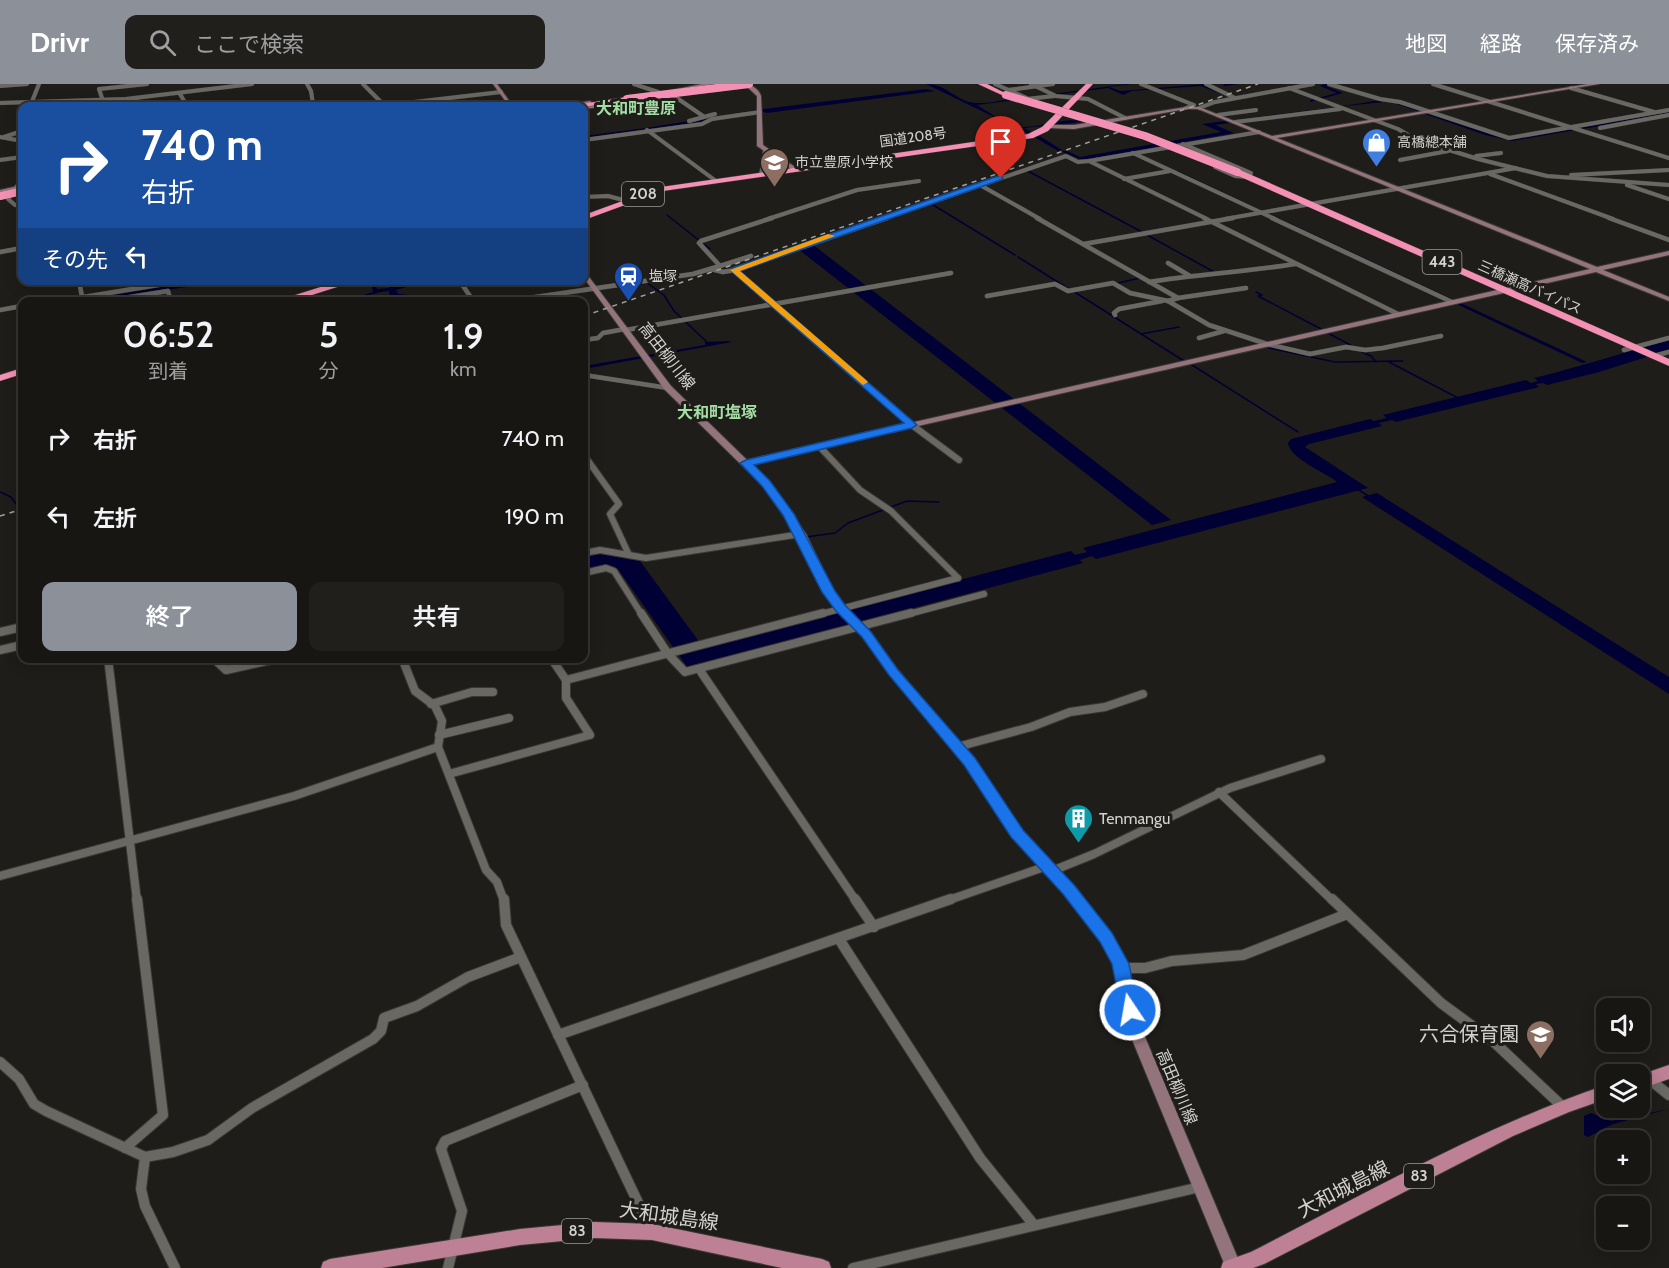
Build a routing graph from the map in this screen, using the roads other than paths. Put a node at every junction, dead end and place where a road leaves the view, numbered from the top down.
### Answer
1 (27, 84) edge
2 (39, 84) edge
3 (147, 84) edge
4 (217, 84) edge
5 (252, 84) edge
6 (307, 84) edge
7 (363, 84) edge
8 (495, 84) edge
9 (634, 84) edge
10 (711, 84) edge
11 (719, 84) edge
12 (729, 84) edge
13 (748, 84) edge
14 (756, 84) edge
15 (981, 84) edge
16 (995, 84) edge
17 (1053, 84) edge
18 (1090, 84) edge
19 (1141, 84) edge
20 (1206, 84) edge
21 (1312, 84) edge
22 (1329, 84) edge
23 (1433, 84) edge
24 (1563, 84) edge
25 (1597, 84) edge
26 (1033, 85) edge
27 (0, 86) edge
28 (1289, 88) junction
29 (1573, 88) junction
30 (218, 89) junction
31 (1009, 91) junction
32 (501, 92) junction
33 (658, 92) junction
34 (180, 94) junction
35 (674, 96) junction
36 (1055, 96) junction
37 (135, 98) junction
38 (1027, 98) junction
39 (1075, 98) junction
40 (1235, 98) junction
41 (627, 99) junction
42 (1013, 100) dead end
43 (102, 101) junction
44 (32, 102) edge
45 (91, 102) edge
46 (138, 102) edge
47 (185, 102) edge
48 (313, 102) edge
49 (381, 102) edge
50 (418, 102) edge
51 (508, 102) edge
52 (587, 102) edge
53 (1489, 102) junction
54 (0, 103) edge
55 (18, 104) edge
56 (588, 104) edge
57 (1333, 106) junction
58 (588, 107) edge
59 (1028, 107) dead end
60 (1186, 108) junction
61 (1199, 108) junction
62 (1340, 109) junction
63 (759, 110) junction
64 (1256, 110) dead end
65 (1669, 110) edge
66 (1428, 111) junction
67 (1656, 112) junction
68 (1419, 113) junction
69 (1218, 115) junction
70 (703, 116) junction
71 (1668, 116) edge
72 (1125, 118) junction
73 (1374, 120) junction
74 (1232, 121) junction
75 (1049, 126) junction
76 (643, 127) junction
77 (1571, 127) junction
78 (648, 131) junction
79 (1582, 131) junction
80 (18, 132) edge
81 (1259, 132) junction
82 (588, 134) edge
83 (2, 137) edge
84 (1272, 137) junction
85 (588, 139) edge
86 (18, 140) edge
87 (1182, 144) junction
88 (1167, 146) junction
89 (765, 150) junction
90 (1450, 151) junction
91 (1133, 153) junction
92 (1500, 153) dead end
93 (1471, 156) junction
94 (18, 158) edge
95 (0, 160) edge
96 (1400, 160) dead end
97 (1669, 160) edge
98 (1089, 161) junction
99 (1516, 168) junction
100 (796, 170) junction
101 (1669, 170) edge
102 (1172, 171) junction
103 (1488, 174) junction
104 (761, 175) junction
105 (1248, 177) junction
106 (1124, 178) junction
107 (1561, 178) junction
108 (711, 181) junction
109 (919, 181) dead end
110 (1618, 182) junction
111 (980, 185) junction
112 (1669, 185) edge
113 (1401, 189) junction
114 (18, 191) edge
115 (0, 195) edge
116 (588, 197) edge
117 (1669, 199) edge
118 (627, 201) junction
119 (18, 204) edge
120 (1310, 204) junction
121 (1261, 213) junction
122 (588, 217) edge
123 (1211, 222) junction
124 (1669, 240) edge
125 (1084, 244) junction
126 (18, 249) edge
127 (0, 252) edge
128 (1669, 253) edge
129 (751, 256) dead end
130 (1168, 263) dead end
131 (1295, 264) junction
132 (720, 266) junction
133 (711, 269) junction
134 (1596, 269) junction
135 (735, 270) junction
136 (951, 273) dead end
137 (1190, 276) junction
138 (588, 280) edge
139 (1149, 282) junction
140 (80, 285) edge
141 (157, 285) edge
142 (338, 285) edge
143 (594, 288) junction
144 (1246, 288) dead end
145 (1503, 290) junction
146 (987, 296) dead end
147 (82, 297) joint
148 (130, 297) edge
149 (170, 297) edge
150 (296, 297) edge
151 (535, 297) edge
152 (1178, 298) junction
153 (1669, 299) edge
154 (1167, 301) junction
155 (1454, 301) junction
156 (773, 304) junction
157 (18, 307) edge
158 (0, 310) edge
159 (1398, 314) junction
160 (1115, 315) dead end
161 (625, 329) junction
162 (1226, 331) junction
163 (1441, 336) dead end
164 (1199, 338) dead end
165 (1669, 338) edge
166 (588, 339) edge
167 (1267, 344) junction
168 (1631, 348) junction
169 (1669, 352) edge
170 (1652, 356) junction
171 (1669, 364) edge
172 (18, 372) edge
173 (588, 375) edge
174 (0, 378) edge
175 (668, 388) junction
176 (912, 425) junction
177 (819, 446) junction
178 (959, 460) dead end
179 (588, 461) edge
180 (746, 463) junction
181 (801, 534) junction
182 (588, 553) edge
183 (629, 555) junction
184 (588, 572) edge
185 (984, 594) dead end
186 (842, 609) junction
187 (858, 625) junction
188 (18, 628) edge
189 (0, 632) edge
190 (18, 646) edge
191 (0, 650) edge
192 (668, 654) junction
193 (109, 663) edge
194 (218, 663) edge
195 (258, 663) edge
196 (404, 663) edge
197 (554, 663) edge
198 (699, 669) junction
199 (566, 680) junction
200 (494, 692) dead end
201 (1143, 694) dead end
202 (431, 704) junction
203 (509, 718) dead end
204 (439, 735) junction
205 (438, 747) junction
206 (957, 747) junction
207 (1322, 759) dead end
208 (448, 774) junction
209 (1219, 792) junction
210 (130, 841) junction
211 (1049, 869) junction
212 (0, 876) edge
213 (1347, 914) junction
214 (874, 927) junction
215 (839, 939) junction
216 (521, 957) junction
217 (1121, 968) junction
218 (558, 1035) junction
219 (0, 1062) edge
220 (1669, 1072) edge
221 (1650, 1078) edge
222 (1650, 1084) edge
223 (583, 1085) junction
224 (1596, 1095) edge
225 (1669, 1095) edge
226 (1563, 1107) junction
227 (125, 1148) junction
228 (145, 1157) junction
229 (1200, 1187) junction
230 (1034, 1224) junction
231 (652, 1232) junction
232 (454, 1247) junction
233 (175, 1268) edge
234 (330, 1268) edge
235 (448, 1268) edge
236 (822, 1268) edge
237 (853, 1268) edge
238 (1232, 1268) edge

1 - 27 street
2 - 44 street
3 - 43 street
4 - 30 street
5 - 30 street
6 - 48 street
7 - 49 street
8 - 32 street
9 - 33 street
10 - 33 street
11 - 41 highway, bridge
12 - 41 highway, bridge
13 - 14 street
13 - 35 street
13 - 41 highway, bridge
13 - 63 street
15 - 31 highway, 三橋瀬高バイパス / 443
16 - 31 street
17 - 26 street
18 - 39 highway, 国道208号 / 208
19 - 60 street
20 - 40 street
21 - 28 street
22 - 66 street
23 - 53 street
24 - 29 street
25 - 29 street
26 - 31 street
26 - 36 street
28 - 40 street
28 - 57 street
29 - 53 street
29 - 67 street
30 - 34 street
31 - 38 street
31 - 105 highway, 三橋瀬高バイパス / 443, bridge
32 - 50 street
32 - 51 street
33 - 52 street
34 - 37 street
34 - 47 street
35 - 58 street
35 - 70 street
36 - 38 street
36 - 39 street
37 - 43 street
37 - 46 street
38 - 42 street
38 - 59 street
39 - 72 street
39 - 75 highway, 国道208号 / 208
40 - 61 street
41 - 56 highway
43 - 45 street
53 - 66 street
53 - 77 street
54 - 55 street
57 - 62 street
57 - 74 street
60 - 61 street
60 - 72 street
61 - 69 street
62 - 73 street
62 - 74 street
63 - 70 street
63 - 78 street
63 - 89 street
64 - 69 street
65 - 67 street
66 - 68 street
66 - 77 street
67 - 77 street
68 - 73 street
68 - 79 street
69 - 74 street
70 - 76 street
71 - 79 street
72 - 75 street
73 - 84 street
73 - 90 street
74 - 81 street
75 - 100 highway, 国道208号 / 208
76 - 78 street
76 - 82 street
77 - 79 street
78 - 85 street
78 - 108 street
79 - 97 street
80 - 83 street
81 - 84 street
81 - 87 street
83 - 86 street
84 - 113 street
87 - 88 street
87 - 105 street
88 - 91 street
88 - 105 street
89 - 100 street
89 - 104 street
90 - 93 street
90 - 96 street
91 - 98 street
91 - 102 street
92 - 93 street
93 - 99 street
94 - 95 street
98 - 106 street
98 - 111 street
99 - 103 street
99 - 107 street
100 - 104 highway, 国道208号 / 208
101 - 107 street
102 - 106 street
102 - 121 street
103 - 113 street
103 - 124 street
104 - 108 highway, 国道208号 / 208
105 - 120 highway, 三橋瀬高バイパス / 443
106 - 123 street
107 - 110 street
108 - 118 highway, 国道208号 / 208
109 - 132 street
110 - 112 street
110 - 117 street
111 - 125 street
111 - 135 street
113 - 120 street
113 - 134 street
114 - 115 highway, bridge
114 - 119 street
116 - 118 street
118 - 122 highway, 国道208号 / 208
120 - 121 street
120 - 145 highway, 三橋瀬高バイパス / 443
121 - 123 street
121 - 155 street
123 - 125 street
123 - 131 street
125 - 139 street
126 - 127 street
128 - 134 street
129 - 132 street
130 - 137 street
131 - 137 street
131 - 159 street
132 - 133 street
133 - 135 street
133 - 143 street
134 - 145 street
134 - 153 street
135 - 156 street
136 - 156 street
137 - 139 street
138 - 143 street, 高田柳川線
139 - 152 street
140 - 147 street
141 - 147 street
142 - 150 highway
143 - 151 street
143 - 161 street, 高田柳川線
144 - 152 street
145 - 155 street
145 - 168 highway, 三橋瀬高バイパス / 443
146 - 154 street
148 - 149 street
152 - 154 street
154 - 160 street
154 - 162 street
155 - 159 street
156 - 161 street
156 - 176 street
157 - 158 street
159 - 167 street
161 - 166 street
161 - 175 street, 高田柳川線
162 - 164 street
162 - 167 street
163 - 167 street
165 - 168 street
167 - 176 street
168 - 170 highway, 三橋瀬高バイパス / 443
169 - 170 street
170 - 171 highway, 三橋瀬高バイパス / 443
172 - 174 highway
173 - 175 street
175 - 180 street, 高田柳川線
176 - 177 street
176 - 178 street
177 - 180 street
177 - 186 street
179 - 183 street
180 - 181 street, 高田柳川線
181 - 183 street
181 - 186 street, 高田柳川線
182 - 183 street
184 - 192 street
185 - 187 street
186 - 187 street, 高田柳川線
186 - 192 street
187 - 198 street
187 - 206 street, 高田柳川線
188 - 189 street
190 - 191 street
192 - 198 street
192 - 199 street
193 - 210 street
194 - 195 street
196 - 202 street
197 - 199 street
198 - 214 street
199 - 208 street
200 - 202 street
201 - 206 street
202 - 204 street
203 - 204 street
204 - 205 street
205 - 208 street
205 - 210 street
206 - 211 street, 高田柳川線
207 - 209 street
208 - 216 street
209 - 211 street
209 - 213 street
210 - 212 street
210 - 227 street
211 - 214 street
211 - 217 street, 高田柳川線
213 - 217 street
213 - 226 street
214 - 215 street
215 - 218 street
215 - 230 street
216 - 218 street
216 - 228 street
217 - 229 street, 高田柳川線
218 - 223 street
219 - 227 street
220 - 221 main road
222 - 225 street
223 - 231 street
223 - 232 street
224 - 226 main road, 大和城島線 / 83
226 - 238 main road, 大和城島線 / 83
227 - 228 street
228 - 233 street
229 - 230 street
229 - 238 street, 高田柳川線
230 - 237 street
231 - 232 main road, 大和城島線 / 83
231 - 236 main road, 大和城島線 / 83
232 - 234 main road, 大和城島線 / 83
232 - 235 street

